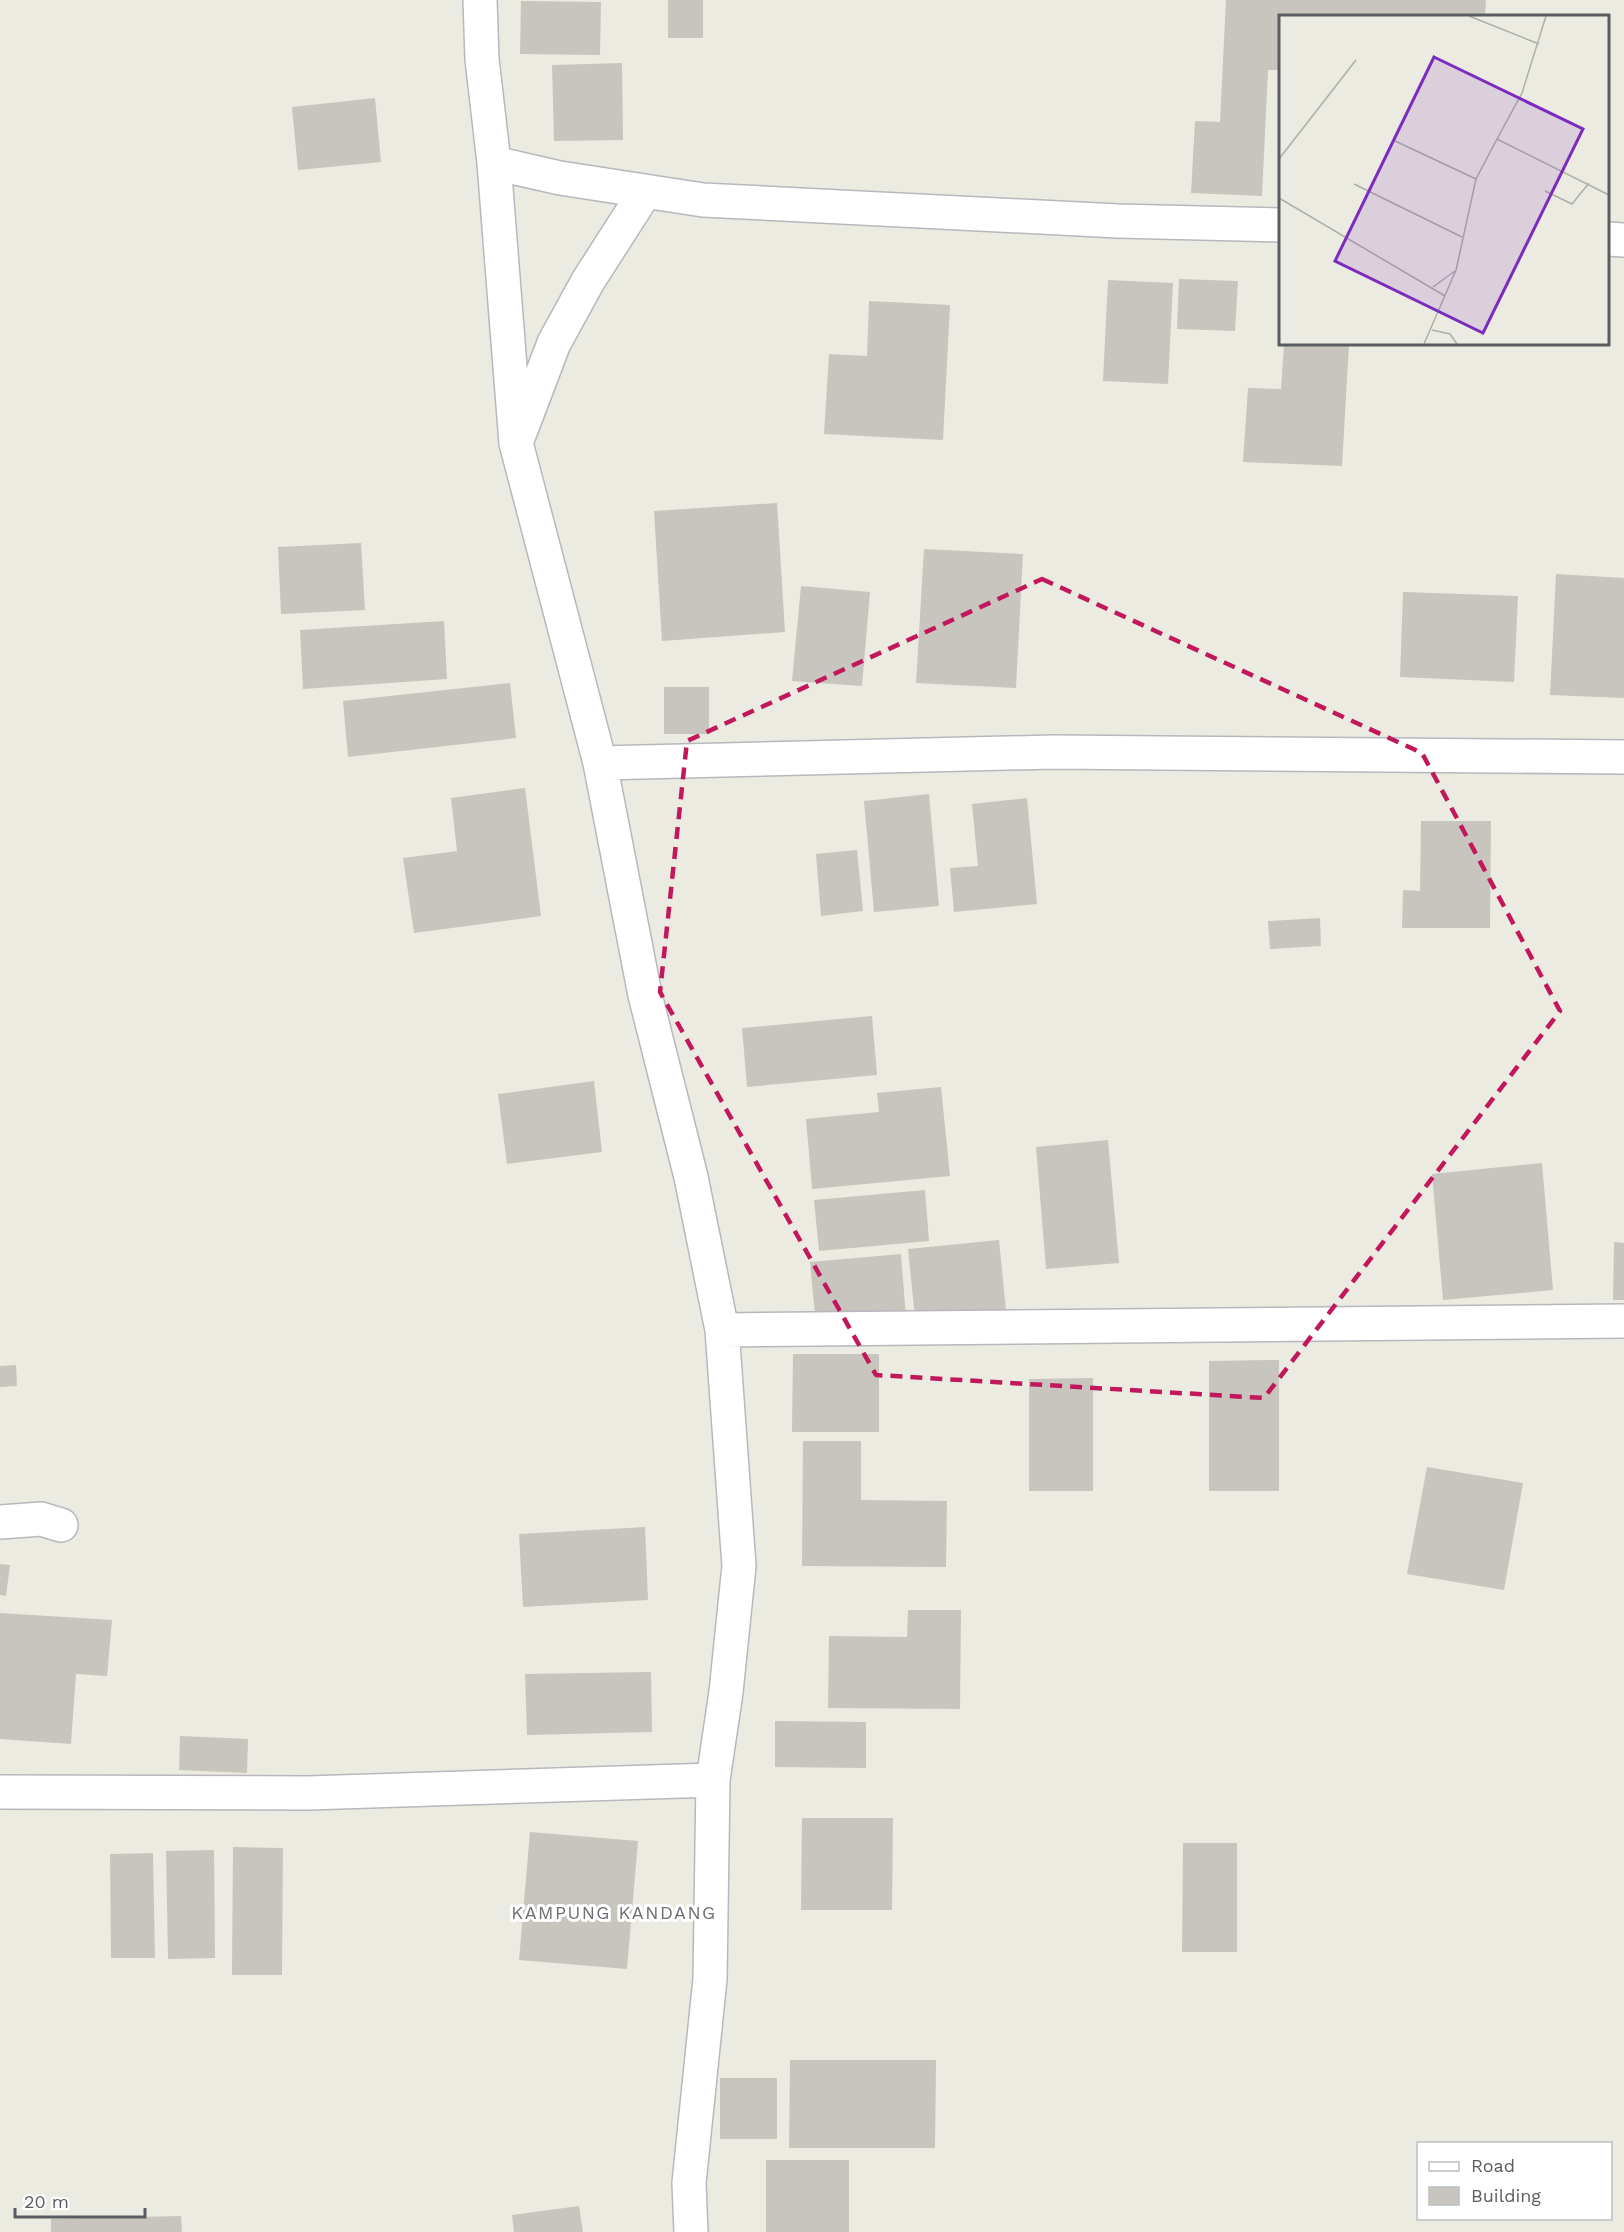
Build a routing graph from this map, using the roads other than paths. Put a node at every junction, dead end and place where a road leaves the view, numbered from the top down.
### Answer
1 (480, 0) edge
2 (494, 163) junction
3 (645, 192) junction
4 (1279, 225) edge
5 (1609, 239) edge
6 (1624, 240) edge
7 (516, 443) junction
8 (1624, 757) edge
9 (600, 763) junction
10 (1624, 1321) edge
11 (722, 1330) junction
12 (0, 1522) edge
13 (62, 1525) dead end
14 (713, 1780) junction
15 (0, 1792) edge
16 (692, 2232) edge

1 - 2 street
2 - 3 street
2 - 7 street
3 - 4 street
3 - 7 street
5 - 6 street
7 - 9 street
8 - 9 street
9 - 11 street
10 - 11 street
11 - 14 street
12 - 13 street
14 - 15 street
14 - 16 street

